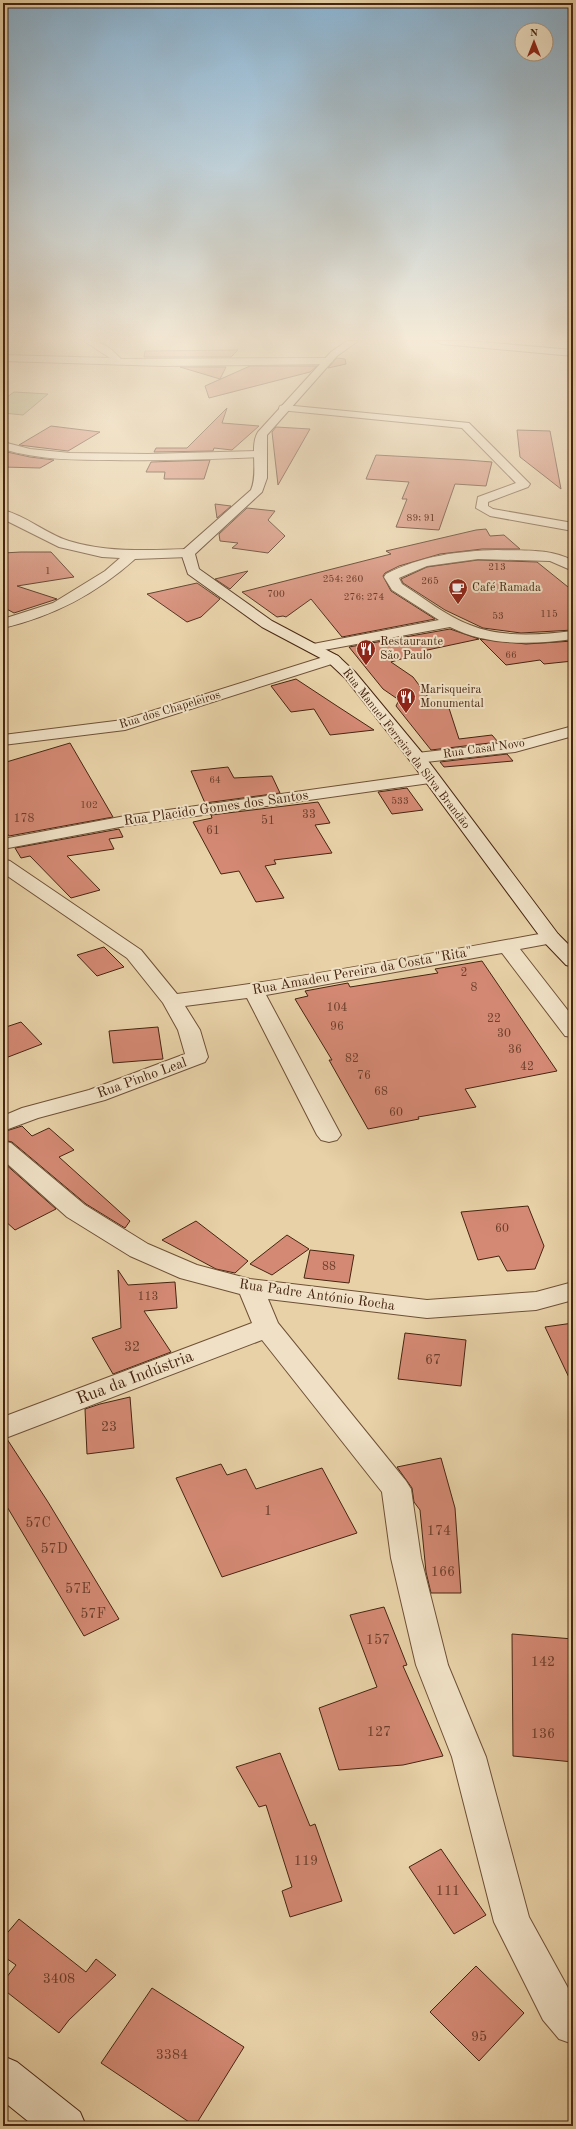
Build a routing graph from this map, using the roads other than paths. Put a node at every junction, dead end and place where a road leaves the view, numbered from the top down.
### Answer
1 (261, 440) edge
2 (481, 440) edge
3 (3, 444) edge
4 (260, 454) junction
5 (3, 514) edge
6 (573, 527) edge
7 (188, 553) junction
8 (131, 555) junction
9 (559, 559) junction
10 (573, 559) edge
11 (573, 567) edge
12 (452, 622) junction
13 (3, 624) edge
14 (573, 635) edge
15 (313, 648) junction
16 (333, 659) junction
17 (573, 731) edge
18 (3, 740) edge
19 (417, 758) junction
20 (431, 778) junction
21 (3, 844) edge
22 (3, 865) edge
23 (551, 938) junction
24 (506, 945) junction
25 (573, 961) edge
26 (253, 990) junction
27 (172, 1001) junction
28 (573, 1031) edge
29 (3, 1124) edge
30 (329, 1135) dead end
31 (3, 1148) edge
32 (250, 1288) junction
33 (573, 1291) edge
34 (267, 1326) junction
35 (3, 1428) edge
36 (573, 2025) edge
37 (3, 2076) edge
38 (66, 2126) edge

1 - 4 street
2 - 6 street
3 - 4 street
4 - 7 street
5 - 8 street
7 - 8 street
7 - 15 street, Rua Manuel Ferreira da Silva Brandão
8 - 13 street
9 - 10 street
9 - 11 street
9 - 12 street
12 - 14 street
12 - 15 street
15 - 16 street, Rua Manuel Ferreira da Silva Brandão
16 - 18 street, Rua dos Chapeleiros
16 - 19 street, Rua Manuel Ferreira da Silva Brandão
17 - 19 street, Rua Casal Novo
19 - 20 street, Rua Manuel Ferreira da Silva Brandão
20 - 21 street, Rua Placido Gomes dos Santos
20 - 23 street, Rua Manuel Ferreira da Silva Brandão
22 - 27 street, Rua Pinho Leal
23 - 24 street, Rua Amadeu Pereira da Costa "Rita"
23 - 25 street, Rua Manuel Ferreira da Silva Brandão
24 - 26 street, Rua Amadeu Pereira da Costa "Rita"
24 - 28 street
26 - 27 street, Rua Amadeu Pereira da Costa "Rita"
26 - 30 street
27 - 29 street, Rua Pinho Leal
31 - 32 street, Rua Padre António Rocha
32 - 33 street, Rua Padre António Rocha
32 - 34 street
34 - 35 street, Rua da Indústria
34 - 36 street
37 - 38 street

